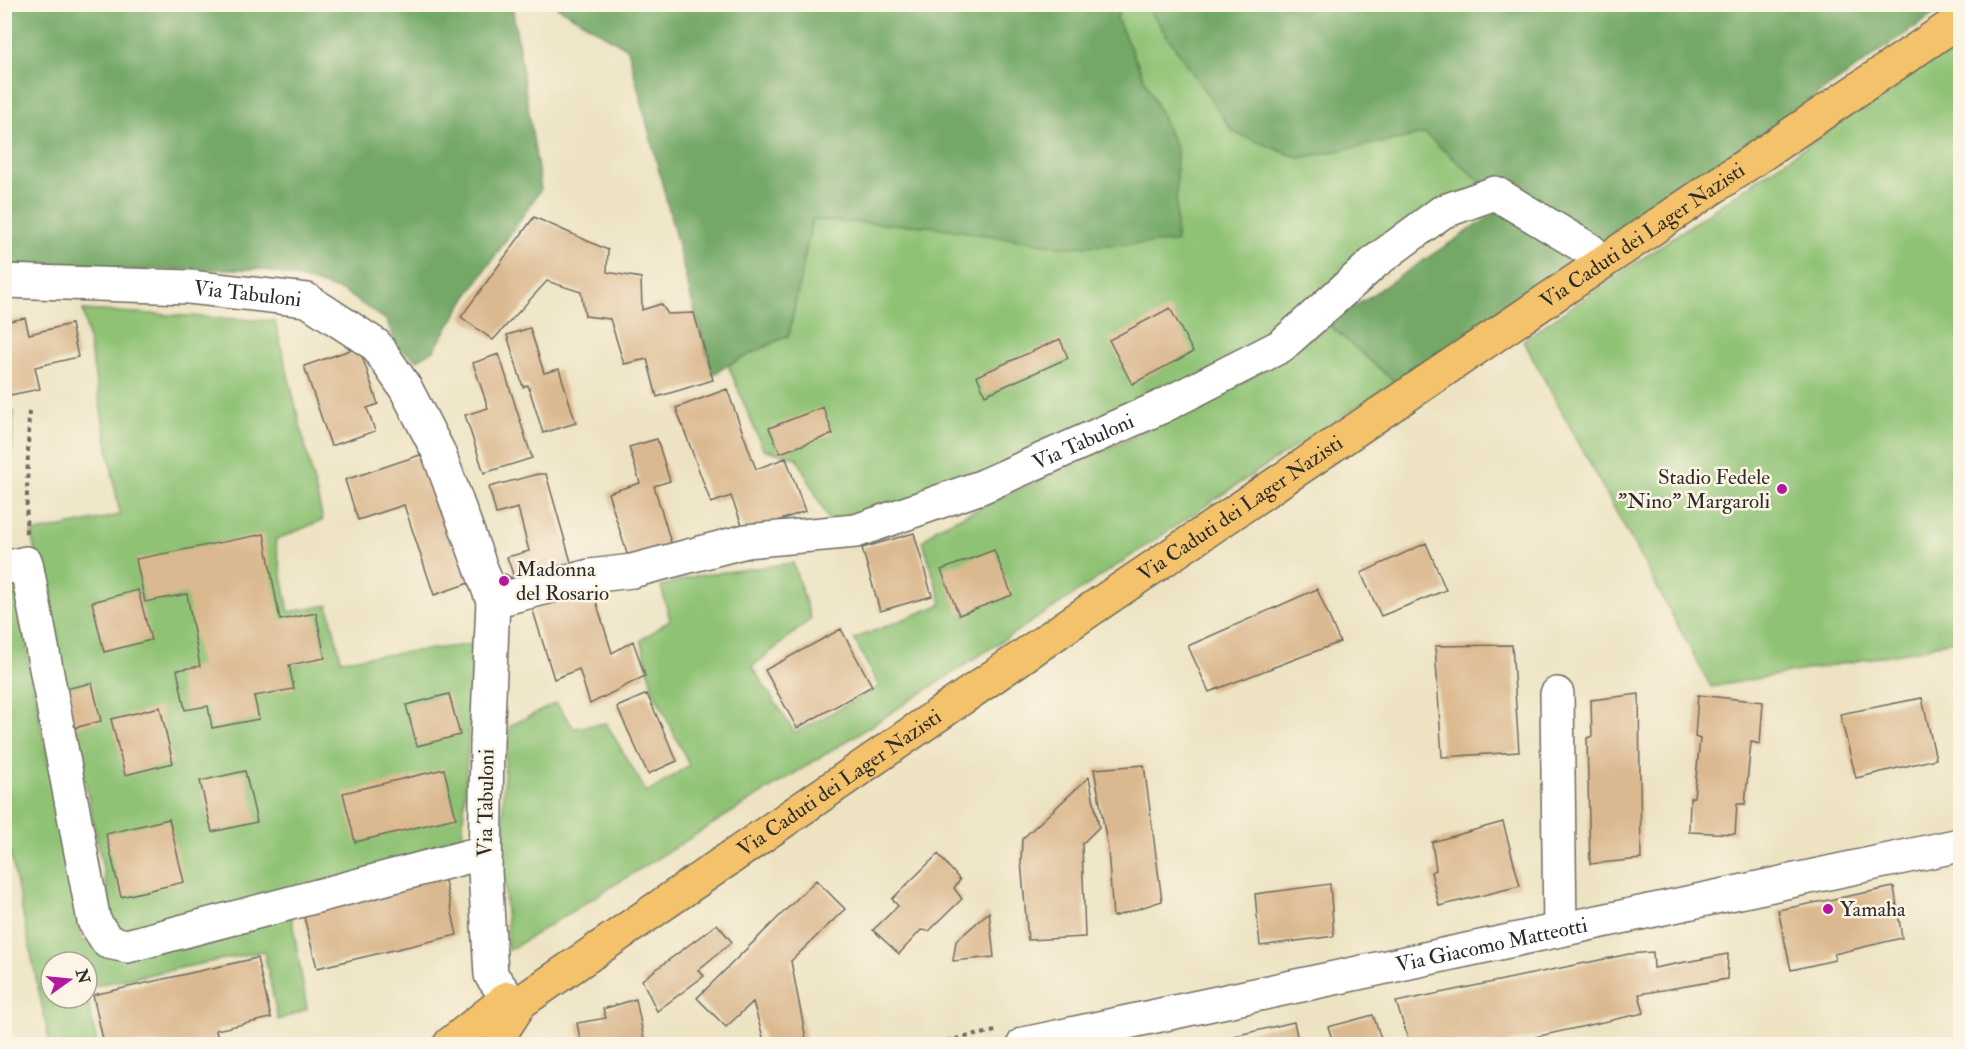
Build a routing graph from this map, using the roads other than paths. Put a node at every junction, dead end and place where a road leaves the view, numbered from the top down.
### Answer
1 (1960, 20) edge
2 (1602, 262) junction
3 (4, 281) edge
4 (15, 566) edge
5 (493, 602) junction
6 (1557, 694) dead end
7 (1960, 845) edge
8 (485, 852) junction
9 (1560, 930) junction
10 (514, 1000) junction
11 (450, 1044) edge
12 (500, 1044) edge
13 (1024, 1044) edge

1 - 2 main road, Via Caduti dei Lager Nazisti
2 - 5 street, Via Tabuloni
2 - 10 main road, Via Caduti dei Lager Nazisti
3 - 5 street, Via Tabuloni
4 - 8 street
5 - 8 street, Via Tabuloni
6 - 9 street
7 - 9 street, Via Giacomo Matteotti
8 - 10 street, Via Tabuloni
9 - 13 street, Via Giacomo Matteotti
10 - 11 main road, Via Caduti dei Lager Nazisti
10 - 12 main road, Via Caduti dei Lager Nazisti

